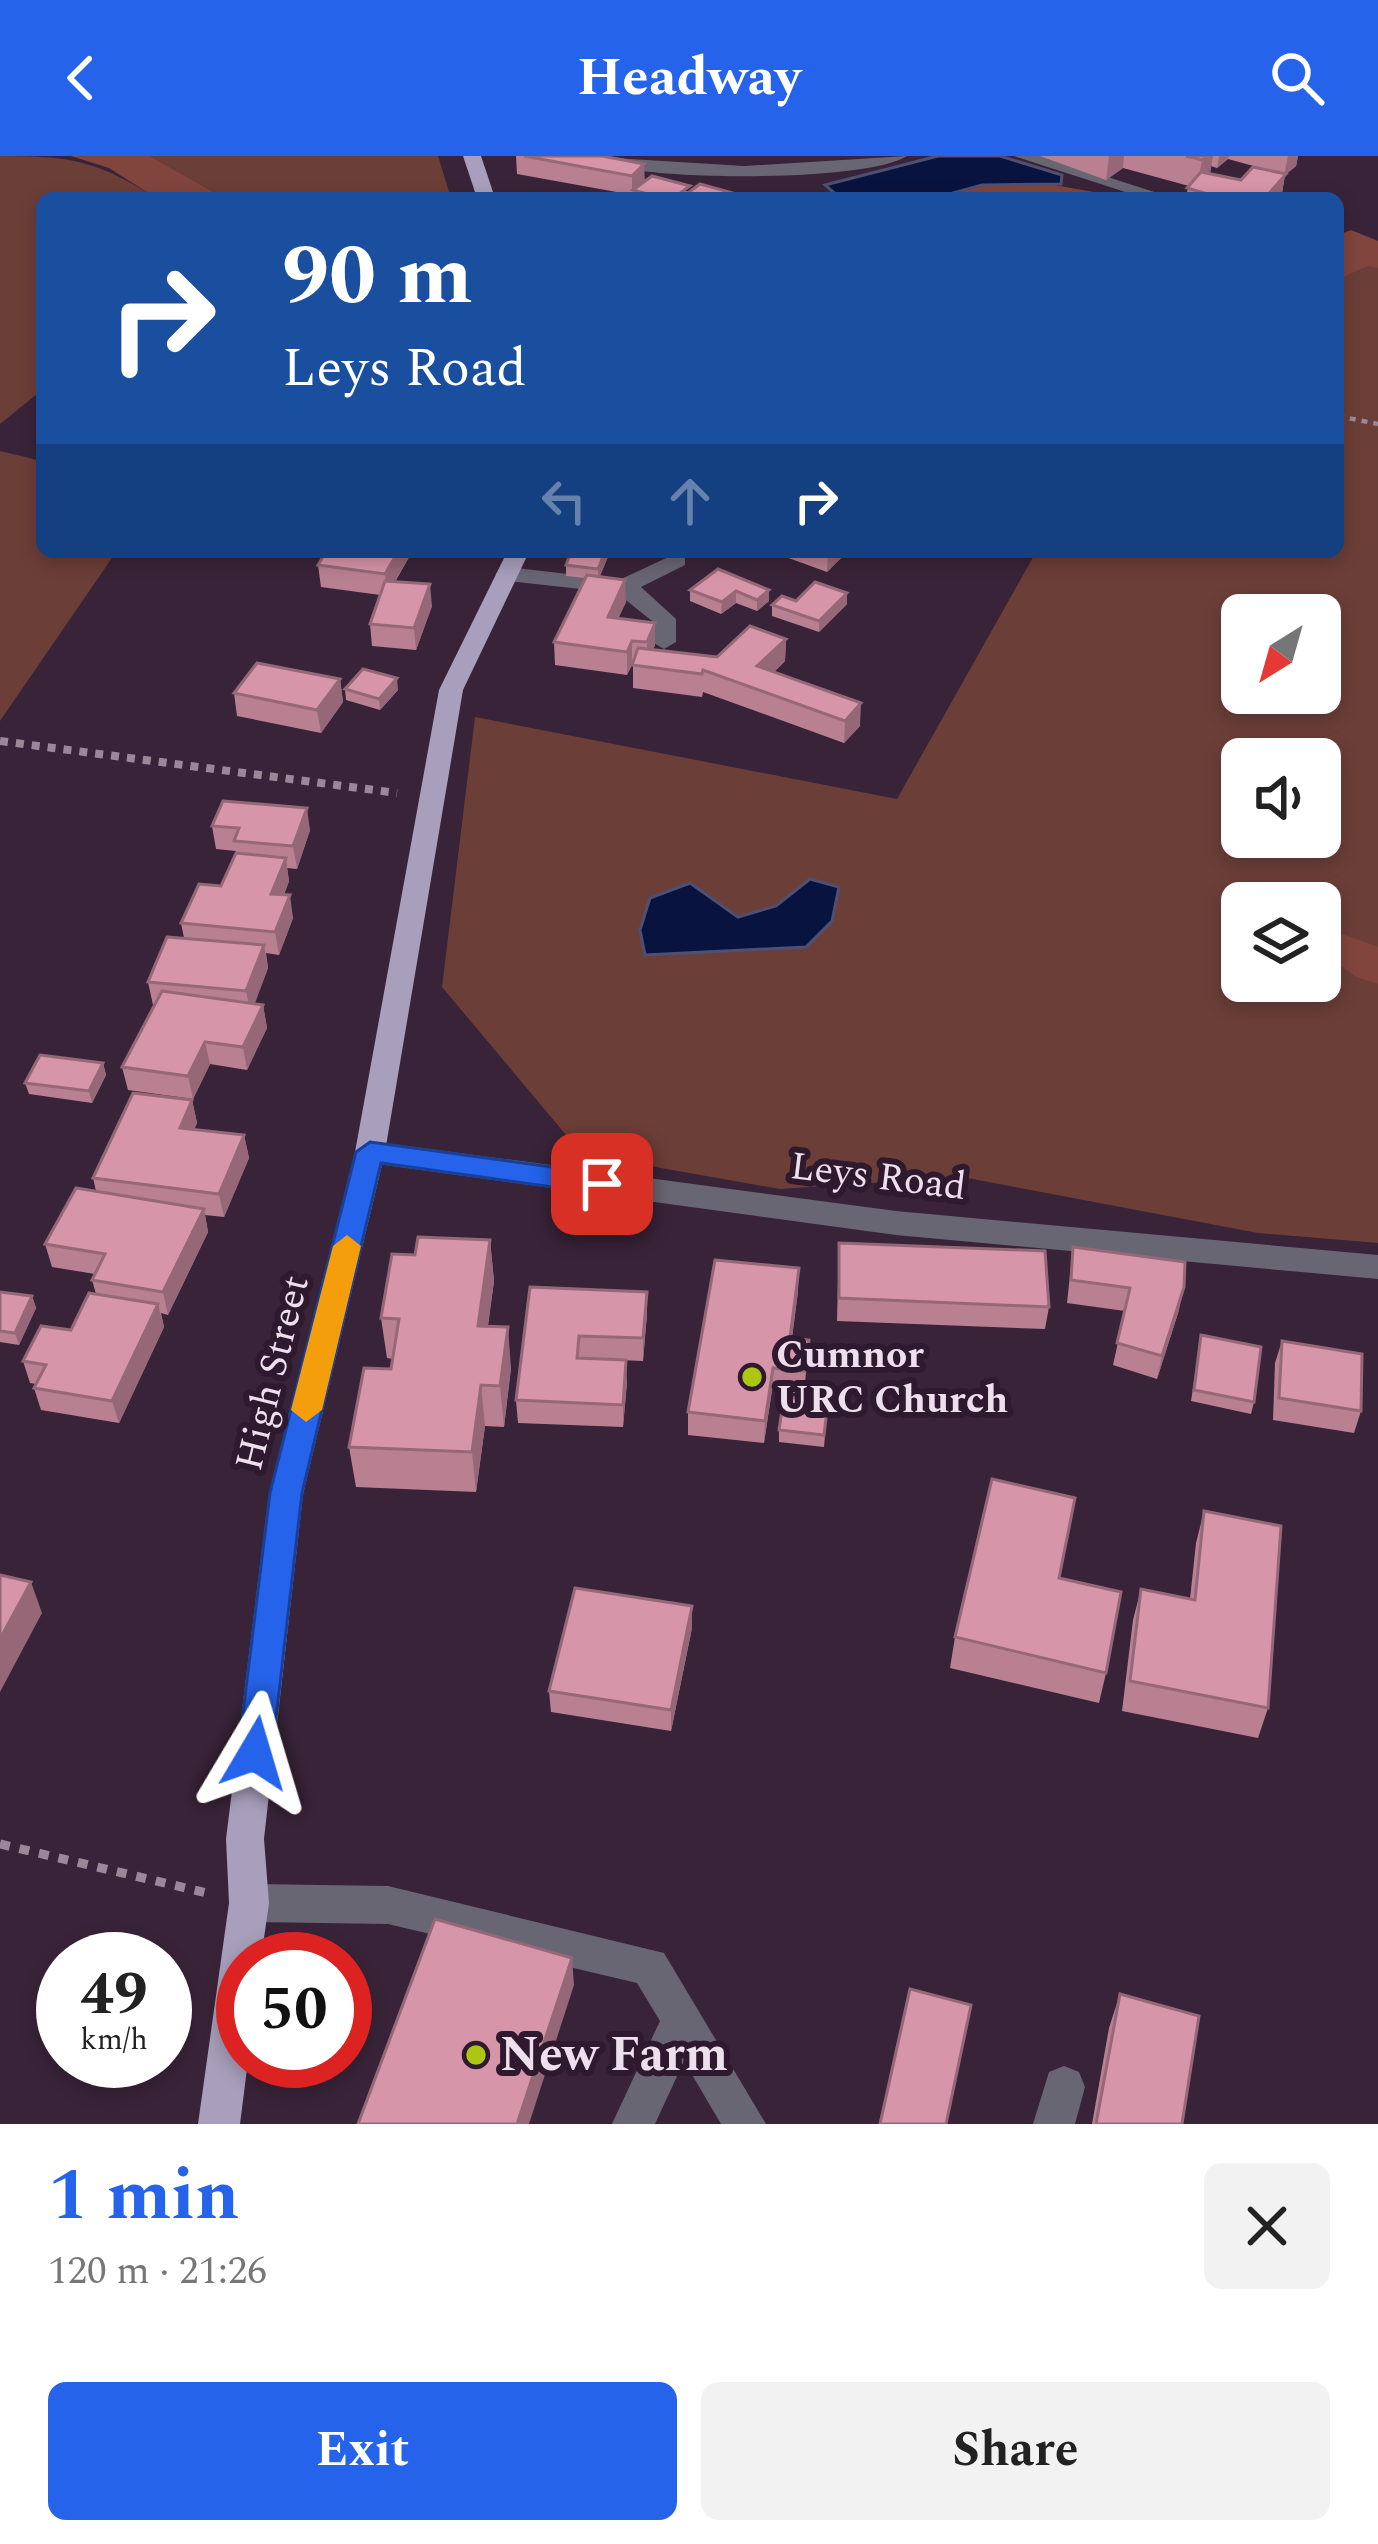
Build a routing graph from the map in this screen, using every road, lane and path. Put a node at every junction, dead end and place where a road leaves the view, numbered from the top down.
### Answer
1 (472, 156) edge
2 (590, 156) edge
3 (898, 156) edge
4 (1024, 156) edge
5 (484, 192) edge
6 (1144, 192) edge
7 (1344, 417) edge
8 (1378, 424) edge
9 (677, 560) dead end
10 (513, 563) edge
11 (622, 587) junction
12 (664, 643) dead end
13 (0, 741) edge
14 (432, 797) junction
15 (370, 1152) junction
16 (1378, 1267) edge
17 (0, 1844) edge
18 (249, 1904) junction
19 (682, 2020) junction
20 (219, 2124) edge
21 (633, 2124) edge
22 (745, 2124) edge

1 - 5 main road
2 - 3 street
4 - 6 street
7 - 8 path
9 - 11 street
10 - 11 street
10 - 14 main road, High Street
11 - 12 street
13 - 14 path
14 - 15 main road, High Street
15 - 16 street, Leys Road
15 - 18 main road, High Street
17 - 18 path
18 - 19 street
18 - 20 main road, High Street
19 - 21 street
19 - 22 street

